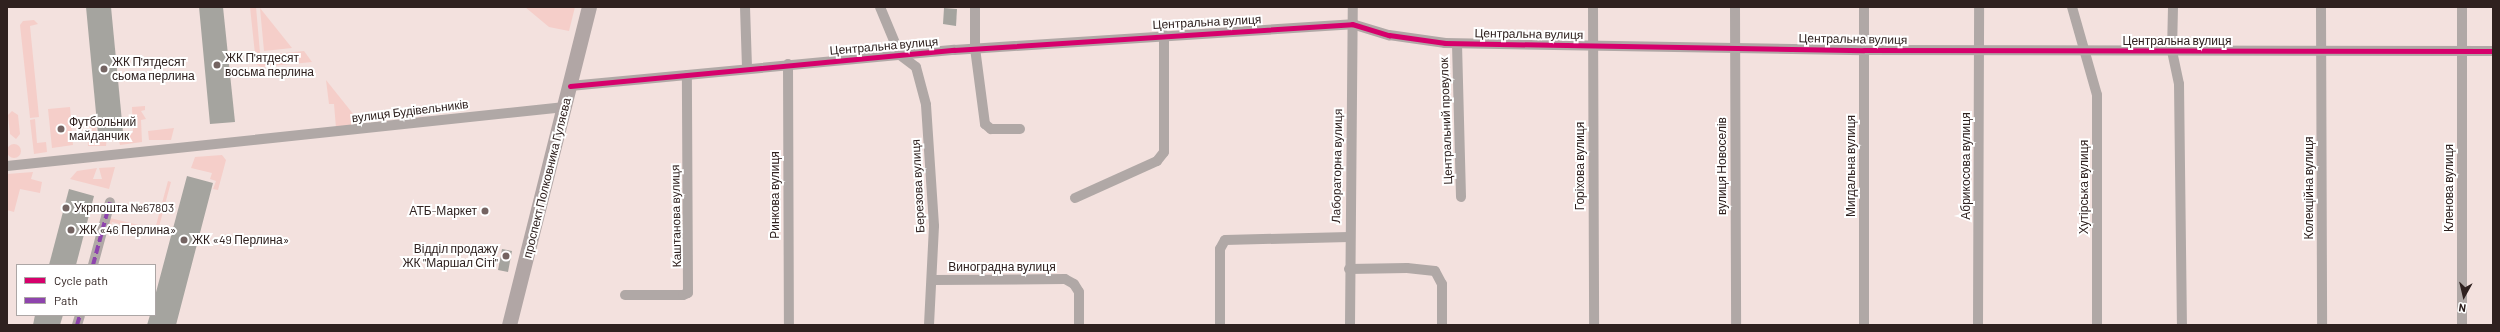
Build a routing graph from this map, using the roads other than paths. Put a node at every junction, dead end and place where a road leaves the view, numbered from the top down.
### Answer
1 (589, 7) edge
2 (745, 7) edge
3 (880, 7) edge
4 (975, 7) edge
5 (1353, 7) edge
6 (1593, 7) edge
7 (1735, 7) edge
8 (1864, 7) edge
9 (1979, 7) edge
10 (2072, 7) edge
11 (2173, 7) edge
12 (2321, 7) edge
13 (2462, 7) edge
14 (1352, 24) junction
15 (1164, 34) junction
16 (1457, 44) junction
17 (1593, 45) junction
18 (1734, 47) junction
19 (974, 48) junction
20 (1864, 50) junction
21 (1979, 50) junction
22 (2085, 51) junction
23 (2172, 51) junction
24 (2322, 51) junction
25 (2462, 51) junction
26 (2493, 51) edge
27 (900, 54) junction
28 (788, 64) junction
29 (747, 68) junction
30 (687, 75) junction
31 (570, 86) junction
32 (565, 107) junction
33 (1020, 129) dead end
34 (7, 166) edge
35 (1461, 197) dead end
36 (1075, 198) dead end
37 (110, 202) dead end
38 (1349, 237) junction
39 (93, 264) edge
40 (1349, 268) junction
41 (934, 280) junction
42 (625, 295) dead end
43 (509, 325) edge
44 (789, 325) edge
45 (929, 325) edge
46 (1079, 325) edge
47 (1220, 325) edge
48 (1350, 325) edge
49 (1442, 325) edge
50 (1594, 325) edge
51 (1736, 325) edge
52 (1864, 325) edge
53 (1978, 325) edge
54 (2097, 325) edge
55 (2182, 325) edge
56 (2322, 325) edge
57 (2462, 325) edge

1 - 31 main road, проспект Полковника Гуляєва
2 - 29 street
3 - 27 street
4 - 19 street
5 - 14 street, Лабораторна вулиця
6 - 17 street, Горіхова вулиця
7 - 18 street, вулиця Новоселів
8 - 20 street, Мигдальна вулиця
9 - 21 street, Абрикосова вулиця
10 - 22 street
11 - 23 street
12 - 24 street, Колекційна вулиця
13 - 25 street, Кленова вулиця
14 - 15 street, Центральна вулиця
14 - 16 street, Центральна вулиця
14 - 38 street, Лабораторна вулиця
15 - 19 street, Центральна вулиця
15 - 36 street
16 - 17 street, Центральна вулиця
16 - 35 street, Центральний провулок
17 - 18 street, Центральна вулиця
17 - 50 street, Горіхова вулиця
18 - 20 street, Центральна вулиця
18 - 51 street, вулиця Новоселів
19 - 27 street, Центральна вулиця
19 - 33 street
20 - 21 street, Центральна вулиця
20 - 52 street, Мигдальна вулиця
21 - 22 street, Центральна вулиця
21 - 53 street, Абрикосова вулиця
22 - 23 street, Центральна вулиця
22 - 54 street, Хутірська вулиця
23 - 24 street, Центральна вулиця
23 - 55 street
24 - 25 street, Центральна вулиця
24 - 56 street, Колекційна вулиця
25 - 26 street, Центральна вулиця
25 - 57 street, Кленова вулиця
27 - 28 street, Центральна вулиця
27 - 41 street, Березова вулиця
28 - 29 street, Центральна вулиця
28 - 44 street, Ринкова вулиця
29 - 30 street, Центральна вулиця
30 - 31 street, Центральна вулиця
30 - 42 street, Каштанова вулиця
31 - 32 main road, проспект Полковника Гуляєва
32 - 34 street, вулиця Будівельників
32 - 43 main road, проспект Полковника Гуляєва
37 - 39 street
38 - 40 street, Лабораторна вулиця
38 - 47 street
40 - 48 street, Лабораторна вулиця
40 - 49 street
41 - 45 street, Березова вулиця
41 - 46 street, Виноградна вулиця

